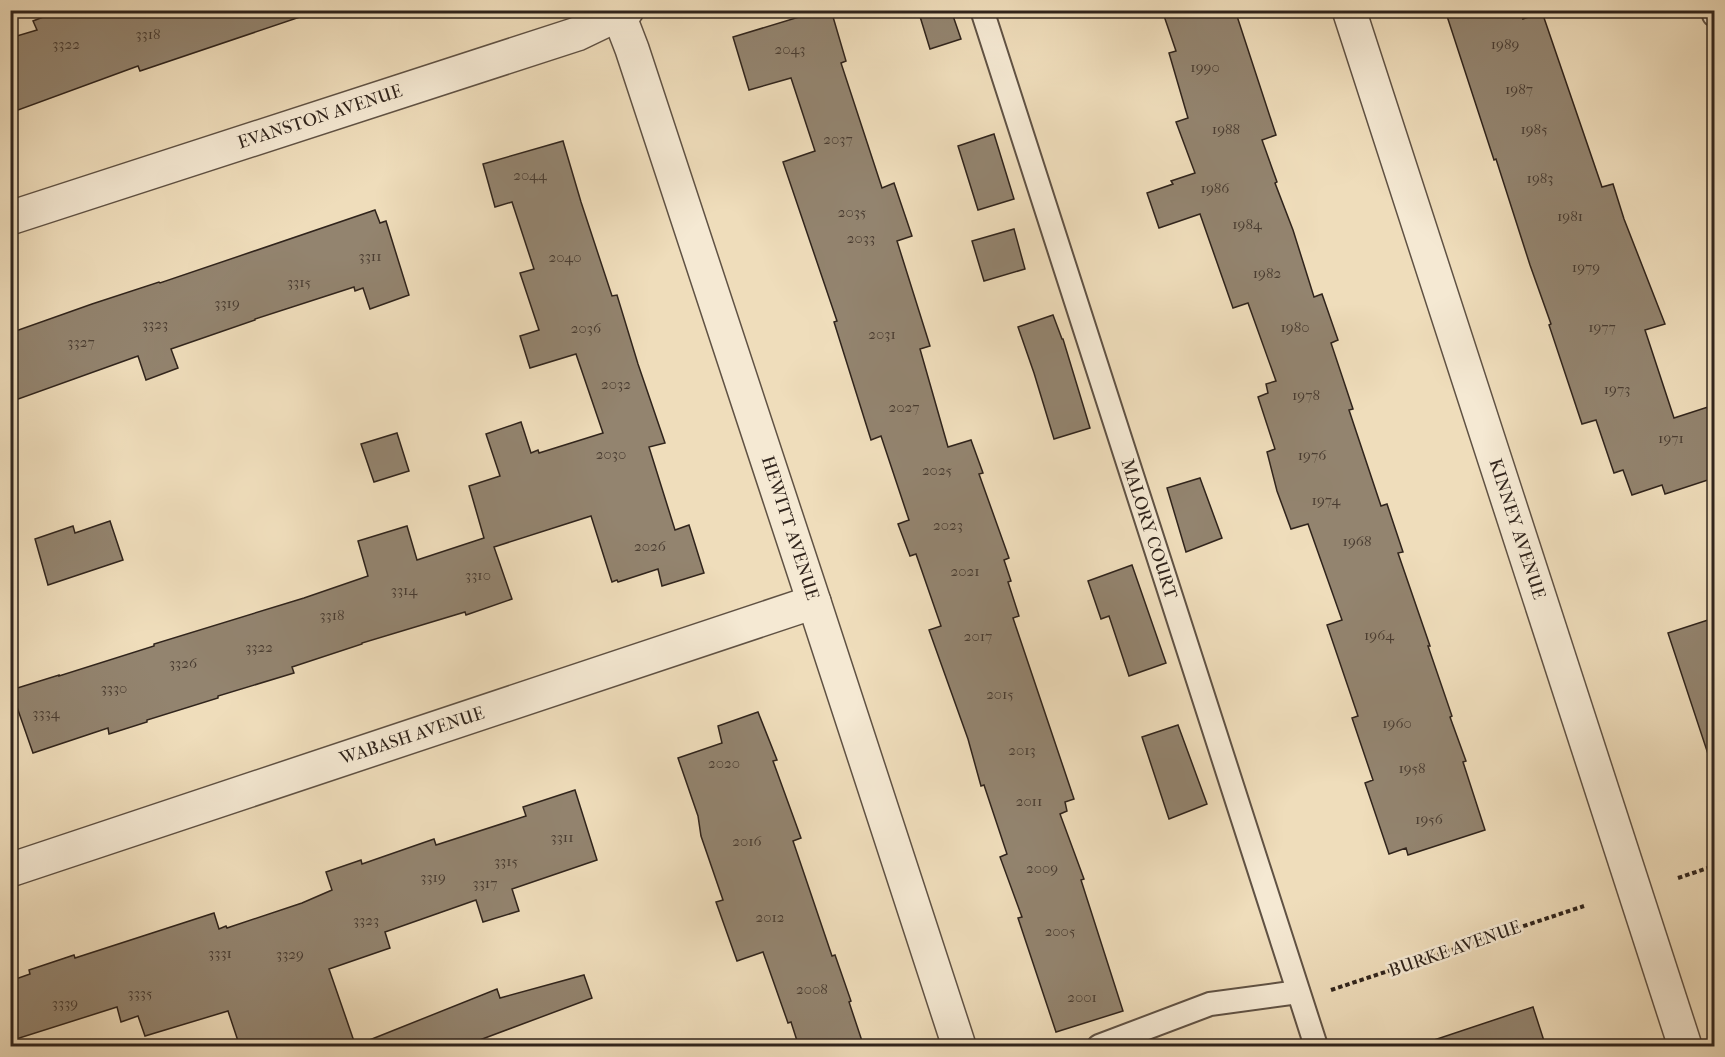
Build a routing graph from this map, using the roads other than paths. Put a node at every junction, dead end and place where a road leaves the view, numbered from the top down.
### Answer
1 (982, 10) edge
2 (1349, 10) edge
3 (1713, 10) edge
4 (621, 12) edge
5 (1714, 15) edge
6 (10, 218) edge
7 (814, 602) junction
8 (10, 870) edge
9 (1298, 992) junction
10 (958, 1047) edge
11 (1099, 1047) edge
12 (1316, 1047) edge
13 (1685, 1047) edge

1 - 9 lane, MALORY COURT
2 - 13 street, KINNEY AVENUE
3 - 5 lane
4 - 6 street, EVANSTON AVENUE
4 - 7 street, HEWITT AVENUE
7 - 8 street, WABASH AVENUE
7 - 10 street, HEWITT AVENUE
9 - 11 lane
9 - 12 lane, MALORY COURT

